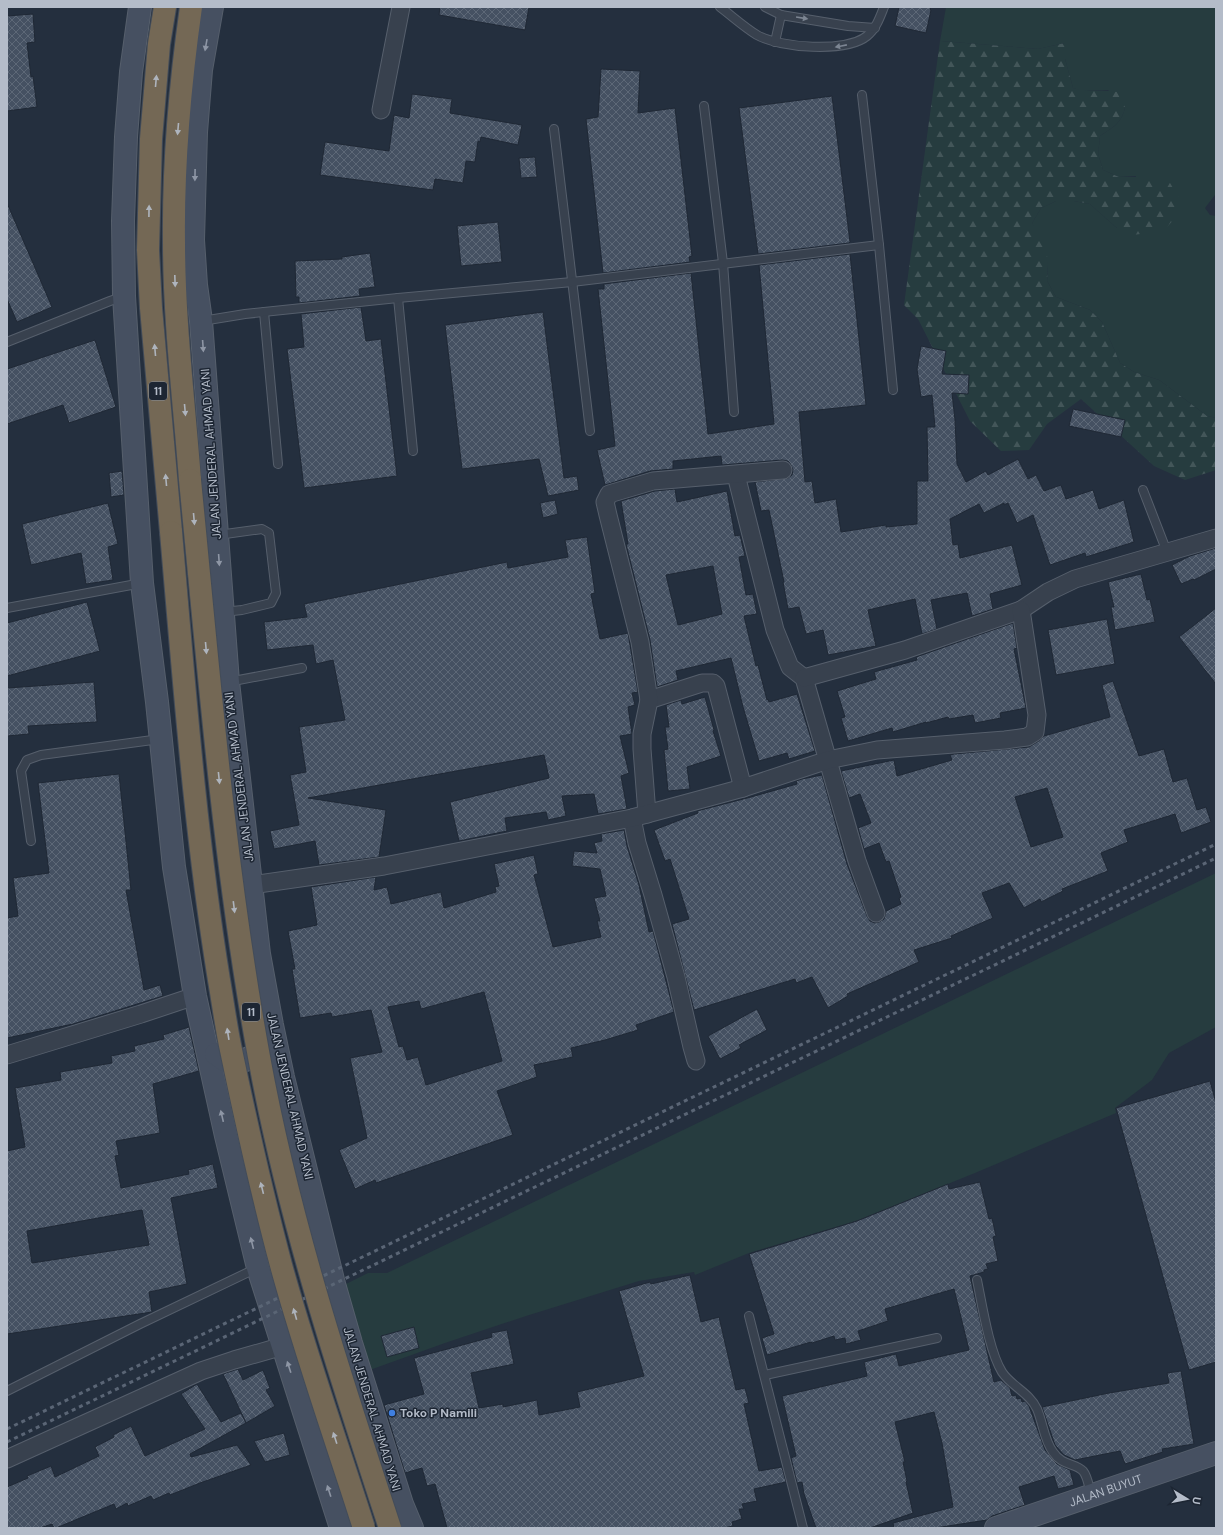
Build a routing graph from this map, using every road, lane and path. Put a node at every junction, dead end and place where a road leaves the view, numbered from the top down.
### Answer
1 (140, 7) edge
2 (165, 7) edge
3 (191, 7) edge
4 (212, 7) edge
5 (401, 7) edge
6 (720, 7) edge
7 (765, 7) edge
8 (884, 7) edge
9 (781, 15) junction
10 (875, 28) junction
11 (775, 42) junction
12 (862, 95) dead end
13 (704, 106) dead end
14 (381, 110) dead end
15 (554, 129) dead end
16 (879, 246) junction
17 (723, 264) junction
18 (572, 282) junction
19 (124, 296) junction
20 (398, 298) junction
21 (176, 307) junction
22 (151, 308) junction
23 (264, 312) junction
24 (204, 320) junction
25 (7, 342) edge
26 (893, 390) dead end
27 (734, 412) dead end
28 (590, 431) dead end
29 (413, 451) dead end
30 (278, 464) dead end
31 (783, 470) dead end
32 (736, 475) junction
33 (1143, 490) dead end
34 (217, 535) junction
35 (1216, 538) edge
36 (1167, 552) junction
37 (142, 583) junction
38 (7, 608) edge
39 (1021, 610) junction
40 (223, 612) junction
41 (302, 668) dead end
42 (804, 678) junction
43 (228, 682) junction
44 (648, 700) junction
45 (161, 739) junction
46 (828, 760) junction
47 (743, 788) junction
48 (639, 816) junction
49 (31, 841) dead end
50 (251, 885) junction
51 (876, 913) dead end
52 (195, 996) junction
53 (272, 1025) junction
54 (206, 1048) junction
55 (7, 1055) edge
56 (696, 1061) dead end
57 (258, 1268) junction
58 (977, 1280) dead end
59 (749, 1316) dead end
60 (937, 1338) dead end
61 (283, 1346) junction
62 (765, 1375) junction
63 (7, 1391) edge
64 (1216, 1453) edge
65 (7, 1459) edge
66 (1091, 1495) junction
67 (402, 1504) junction
68 (342, 1528) edge
69 (364, 1528) edge
70 (390, 1528) edge
71 (412, 1528) edge
72 (803, 1528) edge
73 (996, 1528) edge

1 - 19 street
22 -> 2 highway, 11
3 -> 21 highway, JALAN JENDERAL AHMAD YANI / 11
4 -> 24 street, JALAN JENDERAL AHMAD YANI
5 - 14 street
6 - 11 lane
7 - 9 lane
8 - 10 lane
9 -> 10 lane
9 - 11 lane
10 -> 11 lane
12 - 16 lane
13 - 17 lane
15 - 18 lane
16 - 17 lane
16 - 26 lane
17 - 18 lane
17 - 27 lane
18 - 20 lane
18 - 28 lane
19 - 25 lane
19 - 37 street
20 - 23 lane
20 - 29 lane
21 - 22 highway
21 -> 70 highway, JALAN JENDERAL AHMAD YANI / 11, bridge
69 -> 22 highway, 11, bridge
23 - 24 lane
23 - 30 lane
24 -> 34 street, JALAN JENDERAL AHMAD YANI
31 - 32 street
32 - 42 street
32 - 44 street
33 - 36 lane
34 -> 40 street, JALAN JENDERAL AHMAD YANI
34 - 40 lane
35 - 36 street
36 - 39 street
37 - 38 lane
37 - 45 street
39 - 42 street
39 - 46 street
40 - 43 street, JALAN JENDERAL AHMAD YANI
41 - 43 lane
42 - 46 street
43 - 50 street, JALAN JENDERAL AHMAD YANI
44 - 47 street
44 - 48 street
45 - 49 lane
45 - 52 street
46 - 47 street
46 - 51 street
47 - 48 street
48 - 50 street
48 - 56 street
50 - 53 street, JALAN JENDERAL AHMAD YANI
52 - 54 street
52 - 55 street
53 - 54 street
53 - 67 street, JALAN JENDERAL AHMAD YANI
57 -> 54 street
57 - 61 street
57 - 63 lane
58 - 66 lane
59 - 62 lane
60 - 62 lane
61 - 65 street
68 -> 61 street
62 - 72 lane
64 - 66 street, JALAN BUYUT
66 - 73 street, JALAN BUYUT
67 - 68 street
67 - 71 street, JALAN JENDERAL AHMAD YANI

